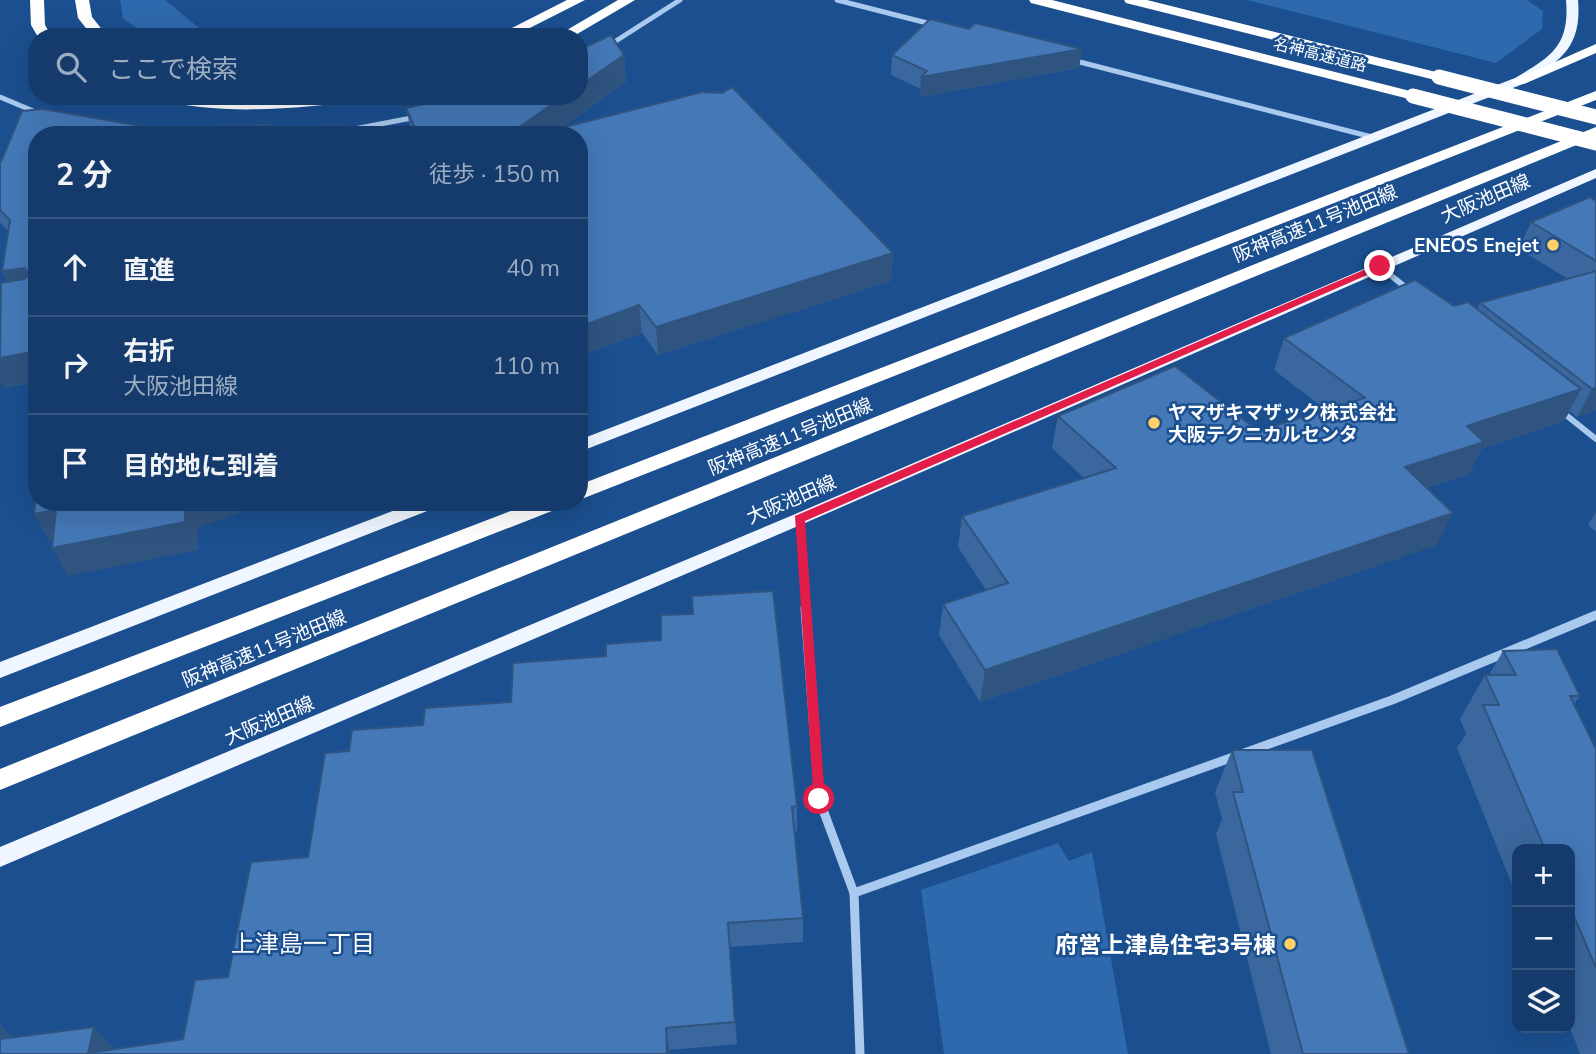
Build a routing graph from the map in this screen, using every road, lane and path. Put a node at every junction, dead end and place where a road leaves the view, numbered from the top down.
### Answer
1 (37, 0) edge
2 (82, 0) edge
3 (578, 0) edge
4 (628, 0) edge
5 (680, 0) edge
6 (837, 0) edge
7 (1028, 0) edge
8 (1036, 0) edge
9 (1130, 0) edge
10 (1185, 0) edge
11 (1572, 0) edge
12 (1121, 22) junction
13 (40, 28) edge
14 (93, 28) edge
15 (520, 28) edge
16 (578, 28) edge
17 (945, 28) edge
18 (1596, 48) edge
19 (597, 51) edge
20 (1066, 59) edge
21 (1443, 73) junction
22 (1518, 81) junction
23 (1596, 95) edge
24 (0, 97) edge
25 (1596, 107) edge
26 (27, 108) junction
27 (430, 115) edge
28 (48, 117) edge
29 (1596, 117) edge
30 (21, 121) edge
31 (369, 126) edge
32 (1596, 132) edge
33 (1376, 138) junction
34 (1596, 143) edge
35 (1596, 173) edge
36 (1380, 266) junction
37 (1412, 292) edge
38 (1553, 404) edge
39 (1596, 439) edge
40 (588, 443) edge
41 (588, 489) edge
42 (411, 511) edge
43 (532, 511) edge
44 (799, 519) junction
45 (1596, 615) edge
46 (0, 670) edge
47 (0, 717) edge
48 (0, 780) edge
49 (0, 857) edge
50 (855, 893) junction
51 (860, 1054) edge

1 - 13 highway
2 - 14 highway
3 - 15 highway
4 - 16 highway
5 - 19 street
6 - 17 street
7 - 12 highway
8 - 12 highway, 名神高速道路
9 - 21 highway, 名神高速道路
10 - 21 highway
11 - 22 main road
12 - 34 highway, 名神高速道路, bridge
18 - 22 highway
20 - 33 street
21 - 25 highway
21 - 29 highway, 名神高速道路, bridge
22 - 33 main road
23 - 41 highway, 阪神高速11号池田線
24 - 26 street
26 - 28 street
26 - 30 street
27 - 31 street
32 - 48 highway, 阪神高速11号池田線
33 - 40 main road
35 - 36 main road, 大阪池田線
36 - 37 street
36 - 44 main road, 大阪池田線
38 - 39 street
42 - 46 main road
43 - 47 highway, 阪神高速11号池田線
44 - 49 main road, 大阪池田線
44 - 50 street
45 - 50 street
50 - 51 street

